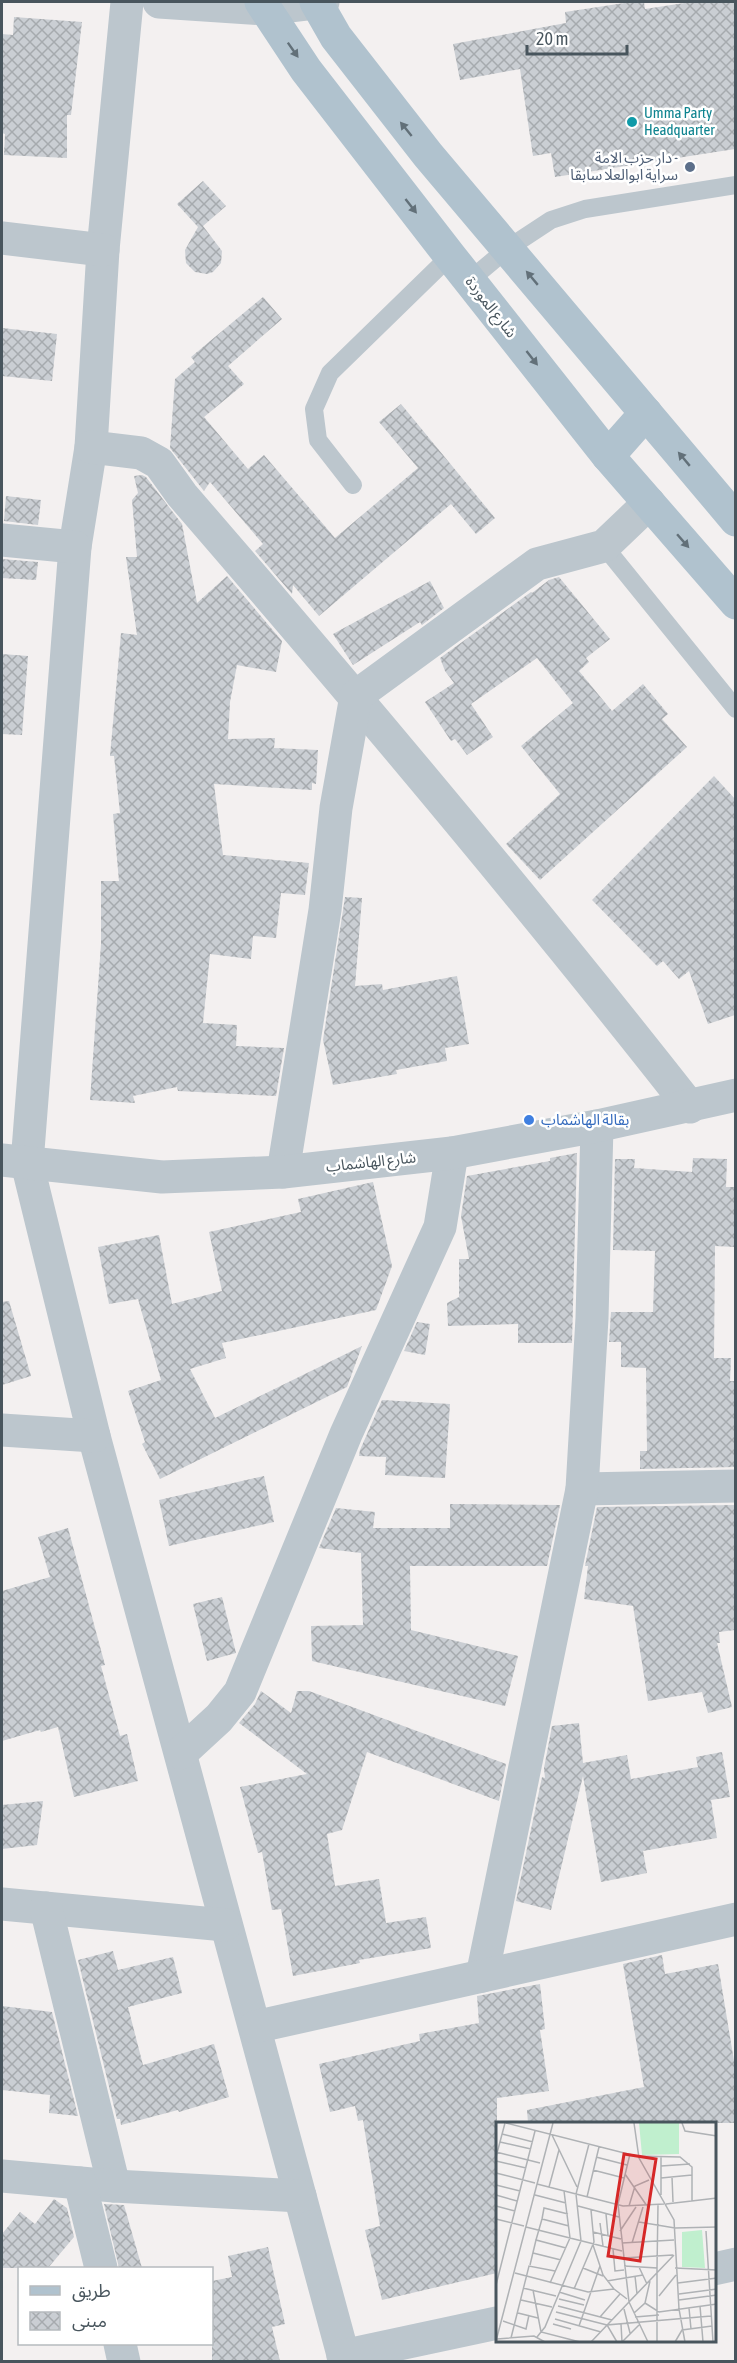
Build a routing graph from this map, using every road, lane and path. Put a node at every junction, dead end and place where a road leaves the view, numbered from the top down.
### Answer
1 (127, 2) edge
2 (159, 2) edge
3 (318, 2) edge
4 (263, 5) edge
5 (735, 185) edge
6 (2, 238) edge
7 (507, 249) junction
8 (103, 250) junction
9 (460, 268) junction
10 (646, 413) junction
11 (91, 447) junction
12 (608, 456) junction
13 (353, 485) dead end
14 (650, 503) junction
15 (735, 520) edge
16 (2, 540) edge
17 (604, 546) junction
18 (75, 547) junction
19 (735, 603) edge
20 (356, 696) junction
21 (735, 709) edge
22 (735, 1095) edge
23 (690, 1107) junction
24 (597, 1126) junction
25 (452, 1153) junction
26 (14, 1162) edge
27 (283, 1172) junction
28 (2, 1430) edge
29 (94, 1436) junction
30 (735, 1486) edge
31 (582, 1489) junction
32 (181, 1753) junction
33 (2, 1904) edge
34 (46, 1908) junction
35 (735, 1919) edge
36 (225, 1925) junction
37 (482, 1976) junction
38 (255, 2027) junction
39 (2, 2176) edge
40 (80, 2183) junction
41 (114, 2186) junction
42 (300, 2196) junction
43 (735, 2264) edge
44 (101, 2267) edge
45 (716, 2269) edge
46 (496, 2323) edge
47 (120, 2345) edge
48 (344, 2359) edge
49 (124, 2361) edge

1 - 8 street
2 - 4 street
3 - 4 street
7 -> 3 main road
4 -> 9 main road, شارع الموردة
5 - 7 lane
6 - 8 street
7 - 9 lane
10 -> 7 main road
8 - 11 street
9 -> 12 main road, شارع الموردة
9 - 13 lane
10 - 12 main road
15 -> 10 main road
11 - 18 street
11 - 20 street
12 - 14 main road, شارع الموردة
14 - 17 street
14 -> 19 main road, شارع الموردة
16 - 18 street
17 - 20 street
17 - 21 lane
18 - 26 street
20 - 23 street
20 - 27 street
22 - 23 street, شارع الهاشماب
23 - 24 street, شارع الهاشماب
24 - 25 street, شارع الهاشماب
24 - 31 street
25 - 27 street, شارع الهاشماب
25 - 32 street
26 - 27 street, شارع الهاشماب
26 - 29 street
28 - 29 street
29 - 32 street
30 - 31 street
31 - 37 street
32 - 36 street
33 - 34 street
34 - 36 street
34 - 41 street
35 - 37 street
36 - 38 street
37 - 38 street
38 - 42 street
39 - 40 street
40 - 41 street
40 - 44 street
41 - 42 street
42 - 48 street
43 - 45 street
46 - 48 street
47 - 49 street

